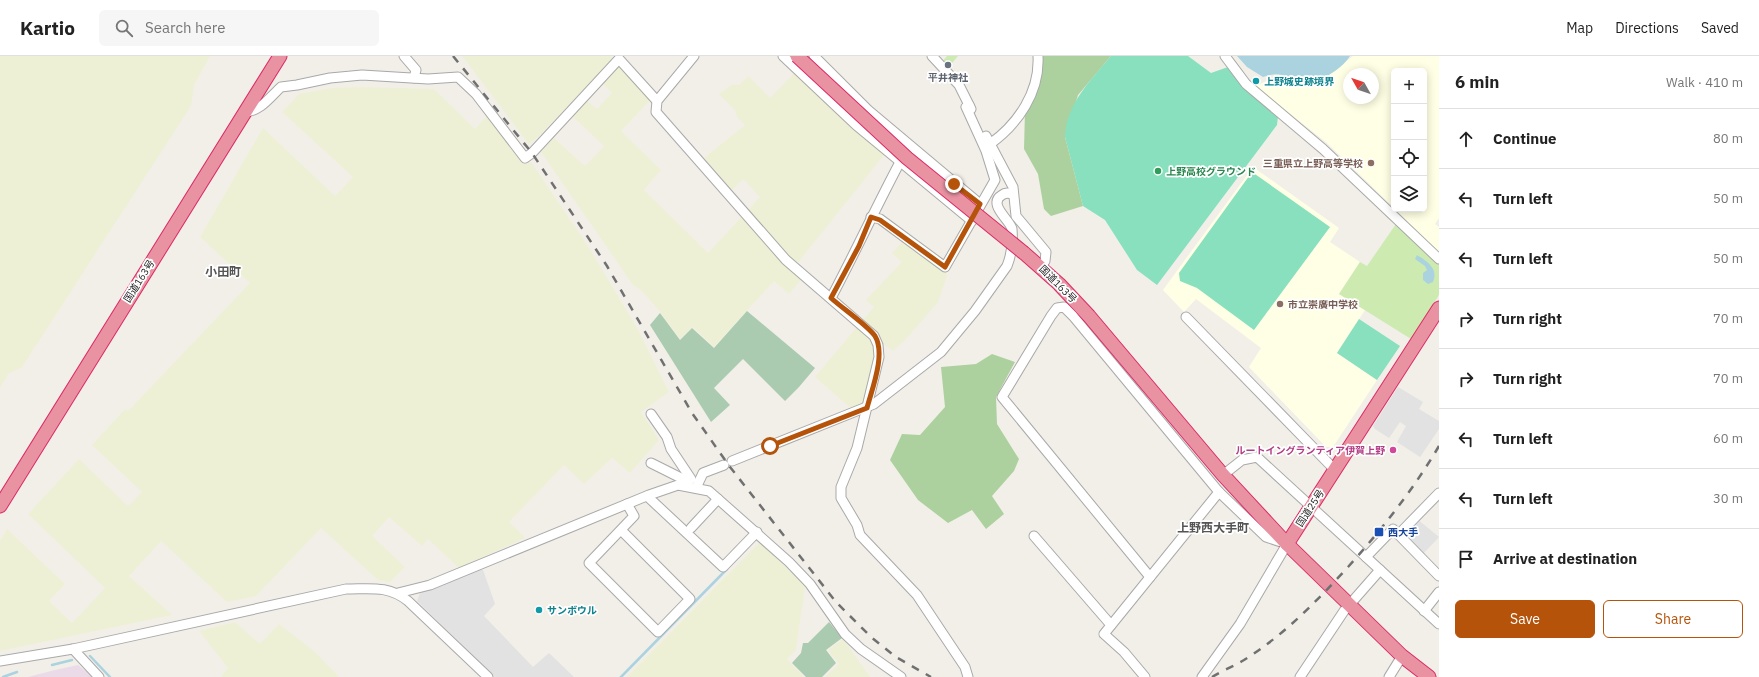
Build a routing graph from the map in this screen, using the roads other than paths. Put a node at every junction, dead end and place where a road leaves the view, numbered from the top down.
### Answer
1 (280, 56) edge
2 (404, 56) edge
3 (694, 56) edge
4 (783, 56) edge
5 (797, 56) edge
6 (814, 56) edge
7 (932, 56) edge
8 (1038, 56) edge
9 (1225, 56) edge
10 (414, 78) junction
11 (657, 101) junction
12 (969, 104) junction
13 (244, 112) junction
14 (990, 144) junction
15 (900, 162) junction
16 (1014, 194) junction
17 (980, 204) junction
18 (871, 217) junction
19 (972, 221) junction
20 (1439, 259) edge
21 (1041, 266) junction
22 (831, 298) junction
23 (1439, 308) edge
24 (1186, 317) dead end
25 (1435, 323) edge
26 (867, 408) junction
27 (651, 414) dead end
28 (651, 463) dead end
29 (1335, 470) junction
30 (703, 473) junction
31 (1223, 475) junction
32 (689, 480) junction
33 (678, 485) junction
34 (696, 488) junction
35 (1219, 492) junction
36 (1439, 493) edge
37 (647, 496) junction
38 (718, 499) junction
39 (626, 504) junction
40 (0, 506) edge
41 (1310, 506) junction
42 (691, 528) dead end
43 (621, 530) junction
44 (757, 532) junction
45 (1399, 534) junction
46 (1034, 536) dead end
47 (1287, 544) junction
48 (1366, 557) junction
49 (1380, 570) junction
50 (1439, 576) edge
51 (1150, 577) junction
52 (1439, 592) edge
53 (398, 593) junction
54 (1350, 605) junction
55 (1424, 611) junction
56 (1439, 624) edge
57 (1111, 625) junction
58 (73, 649) junction
59 (1402, 656) junction
60 (0, 661) edge
61 (1203, 675) edge
62 (99, 677) edge
63 (488, 677) edge
64 (901, 677) edge
65 (968, 677) edge
66 (1145, 677) edge
67 (1192, 677) edge
68 (1300, 677) edge
69 (1389, 677) edge
70 (1429, 677) edge

1 - 13 highway, 国道163号
2 - 10 street
3 - 11 street
4 - 15 street
5 - 21 highway, 国道163号, bridge
6 - 17 street
7 - 12 street
8 - 14 street
9 - 20 street
10 - 11 street
10 - 13 street
11 - 22 street
12 - 14 street
12 - 17 street
13 - 40 highway, 国道163号
14 - 16 street
15 - 18 street
15 - 19 street
16 - 21 street
16 - 26 street
17 - 19 street
18 - 19 street
18 - 22 street
21 - 31 highway, 国道163号
22 - 26 street
23 - 25 highway, 国道25号
24 - 29 street
25 - 29 highway, 国道25号
26 - 30 street
26 - 65 street
27 - 32 street
28 - 32 street
29 - 41 highway, 国道25号
30 - 32 street
30 - 34 street
31 - 41 street
31 - 47 highway, 国道163号
32 - 33 street
33 - 34 street
33 - 37 street
34 - 38 street
35 - 47 street
35 - 51 street
35 - 51 street
36 - 45 street
37 - 39 street
37 - 44 street
38 - 42 street
38 - 44 street
39 - 43 street
39 - 53 street
41 - 47 highway, 国道25号
41 - 48 street
43 - 43 street
44 - 64 street
45 - 48 street
45 - 50 street
46 - 57 street
47 - 54 highway
47 - 61 street
48 - 49 street
49 - 54 street
49 - 55 street
51 - 57 street
52 - 55 street
53 - 58 street
53 - 63 street
54 - 59 highway
54 - 68 street
55 - 56 street
57 - 66 street
58 - 60 street
58 - 62 street
59 - 69 street
59 - 70 highway
61 - 67 street

